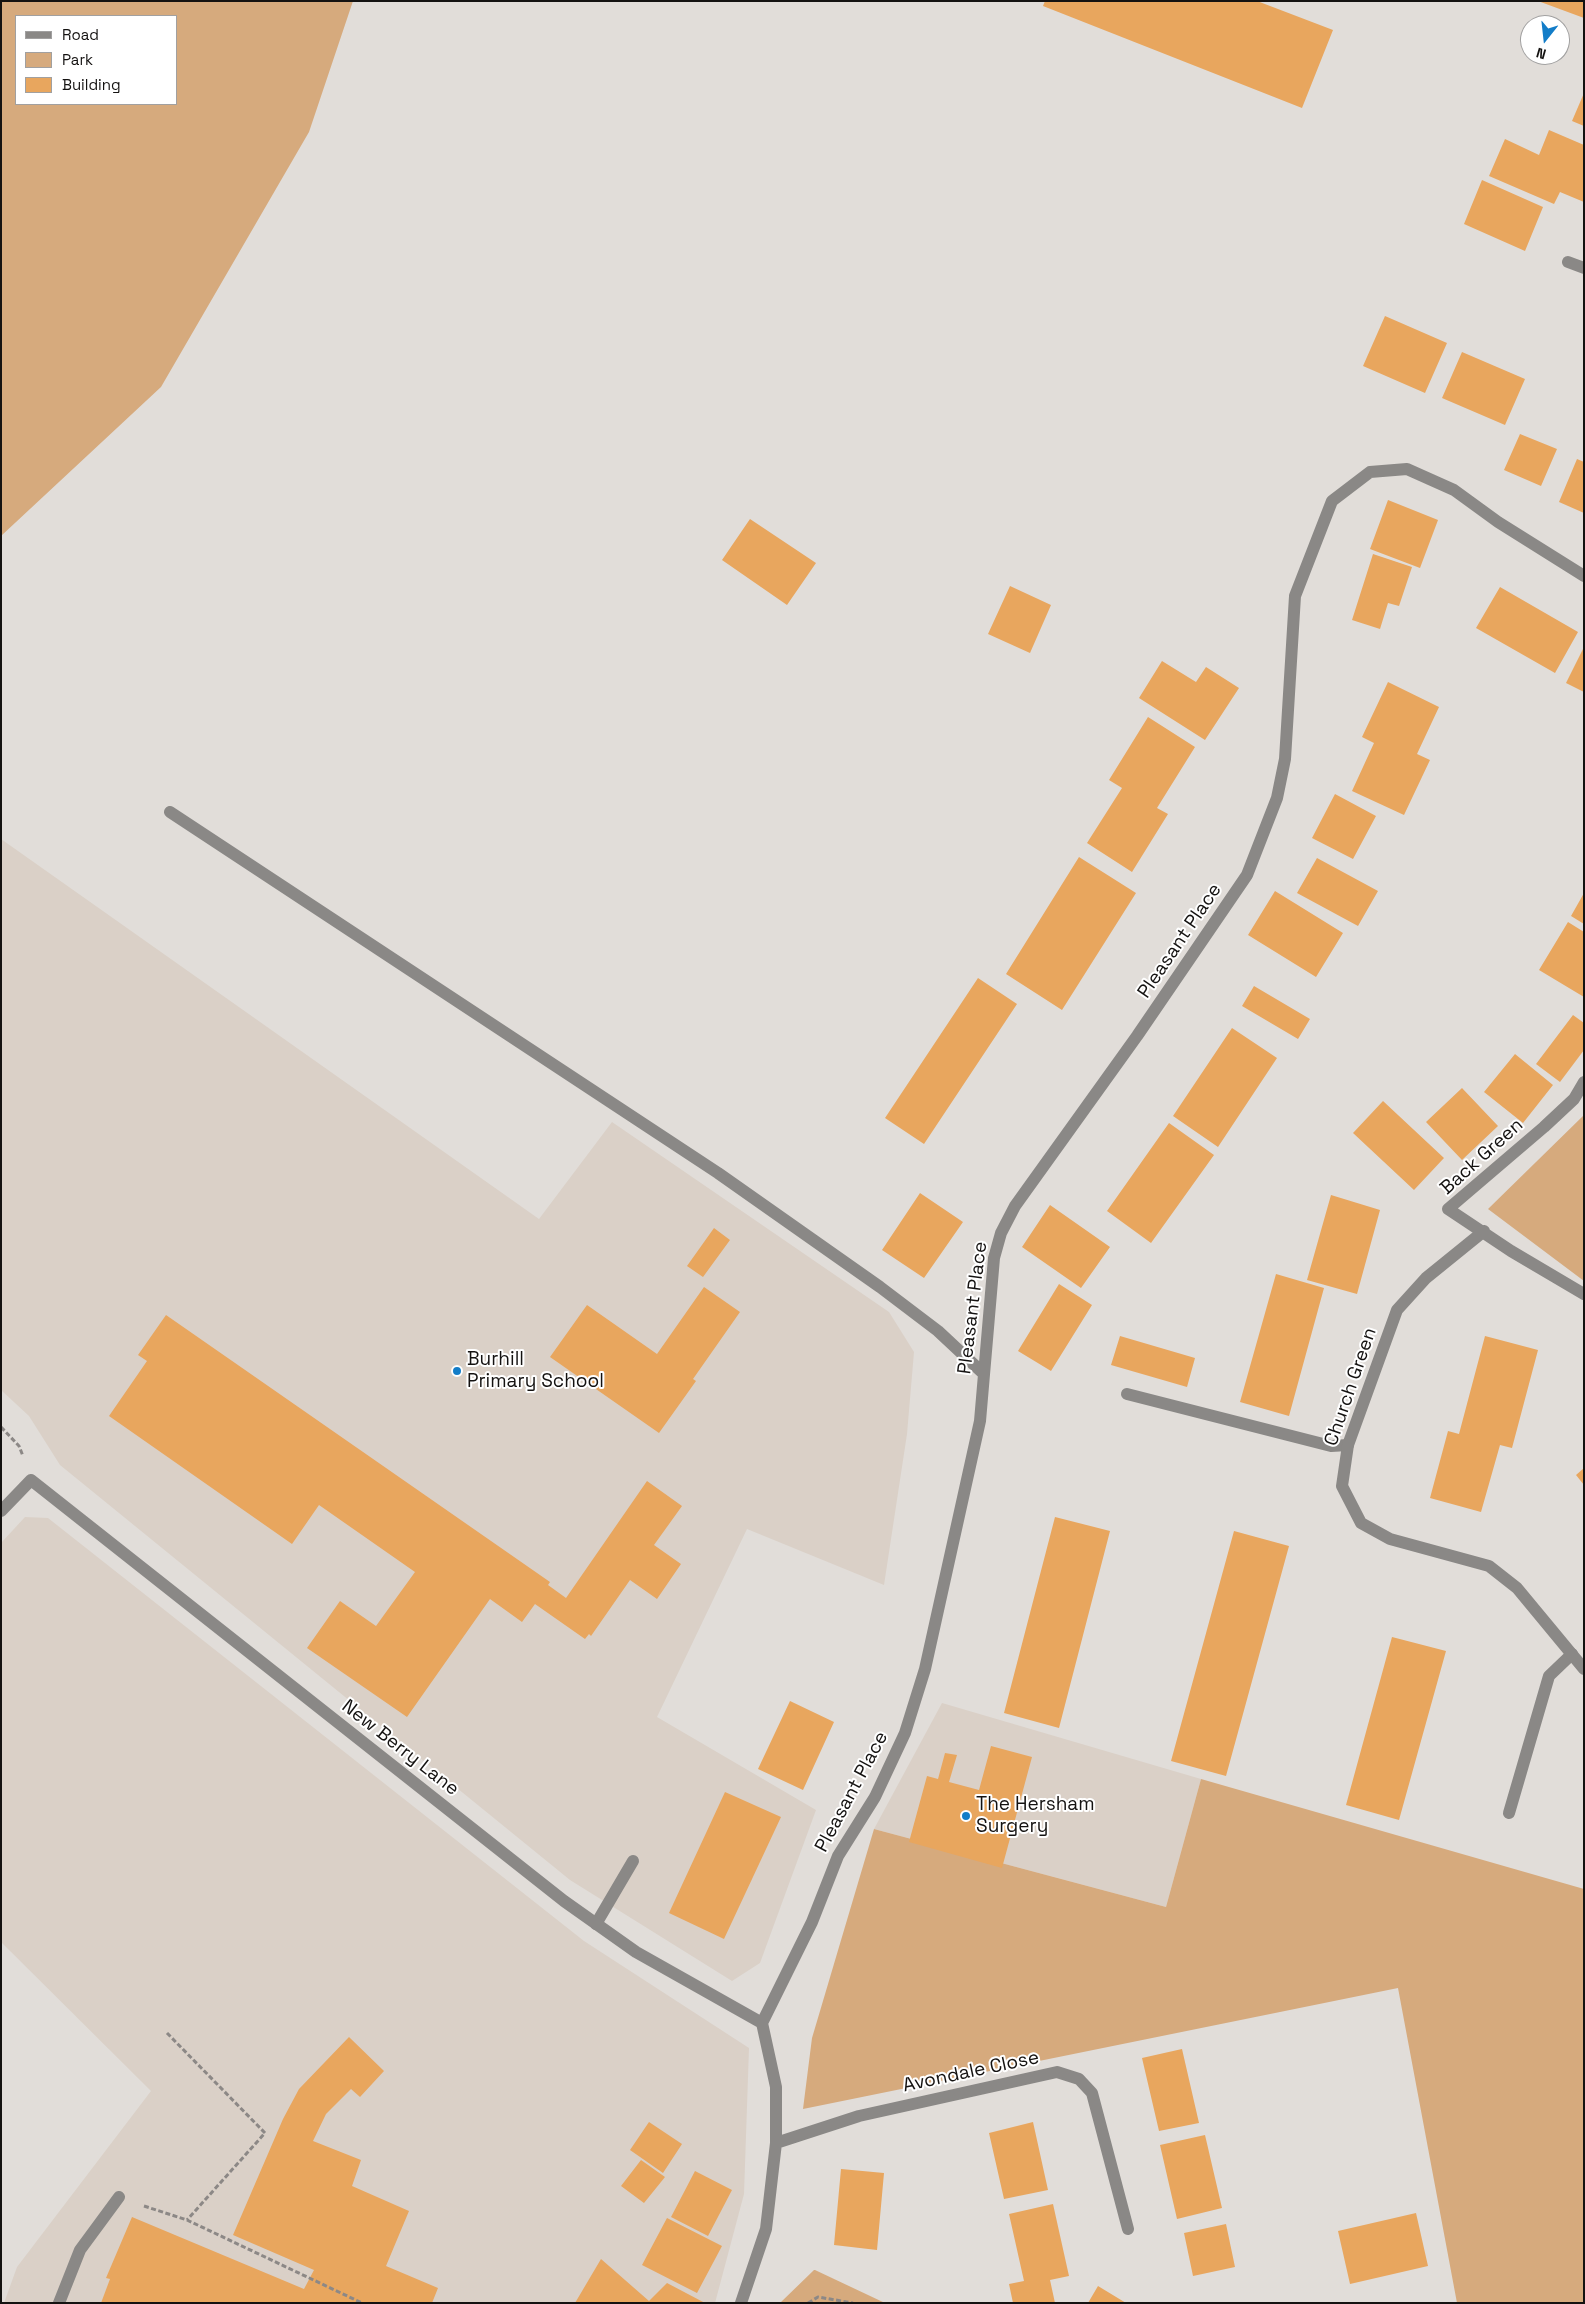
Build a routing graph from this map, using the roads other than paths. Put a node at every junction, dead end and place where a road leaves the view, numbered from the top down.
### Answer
1 (1568, 262) dead end
2 (1584, 268) edge
3 (1584, 576) edge
4 (170, 812) dead end
5 (1584, 1082) edge
6 (1484, 1231) junction
7 (1584, 1294) edge
8 (984, 1374) junction
9 (1127, 1394) dead end
10 (1348, 1445) junction
11 (1, 1512) edge
12 (1572, 1654) junction
13 (1584, 1669) edge
14 (1509, 1813) dead end
15 (633, 1861) dead end
16 (596, 1924) junction
17 (762, 2023) junction
18 (776, 2143) junction
19 (119, 2197) road end
20 (1128, 2229) dead end
21 (58, 2303) edge
22 (741, 2303) edge

1 - 2 street
3 - 8 street, Pleasant Place
4 - 8 street
5 - 6 street, Back Green
6 - 7 street, Back Green
6 - 10 street, Church Green
8 - 17 street, Pleasant Place
9 - 10 street
10 - 12 street, Church Green
11 - 16 street, New Berry Lane
12 - 13 street, Church Green
12 - 14 street
15 - 16 street
16 - 17 street, New Berry Lane
17 - 18 street
18 - 20 street, Avondale Close
18 - 22 street
19 - 21 street

